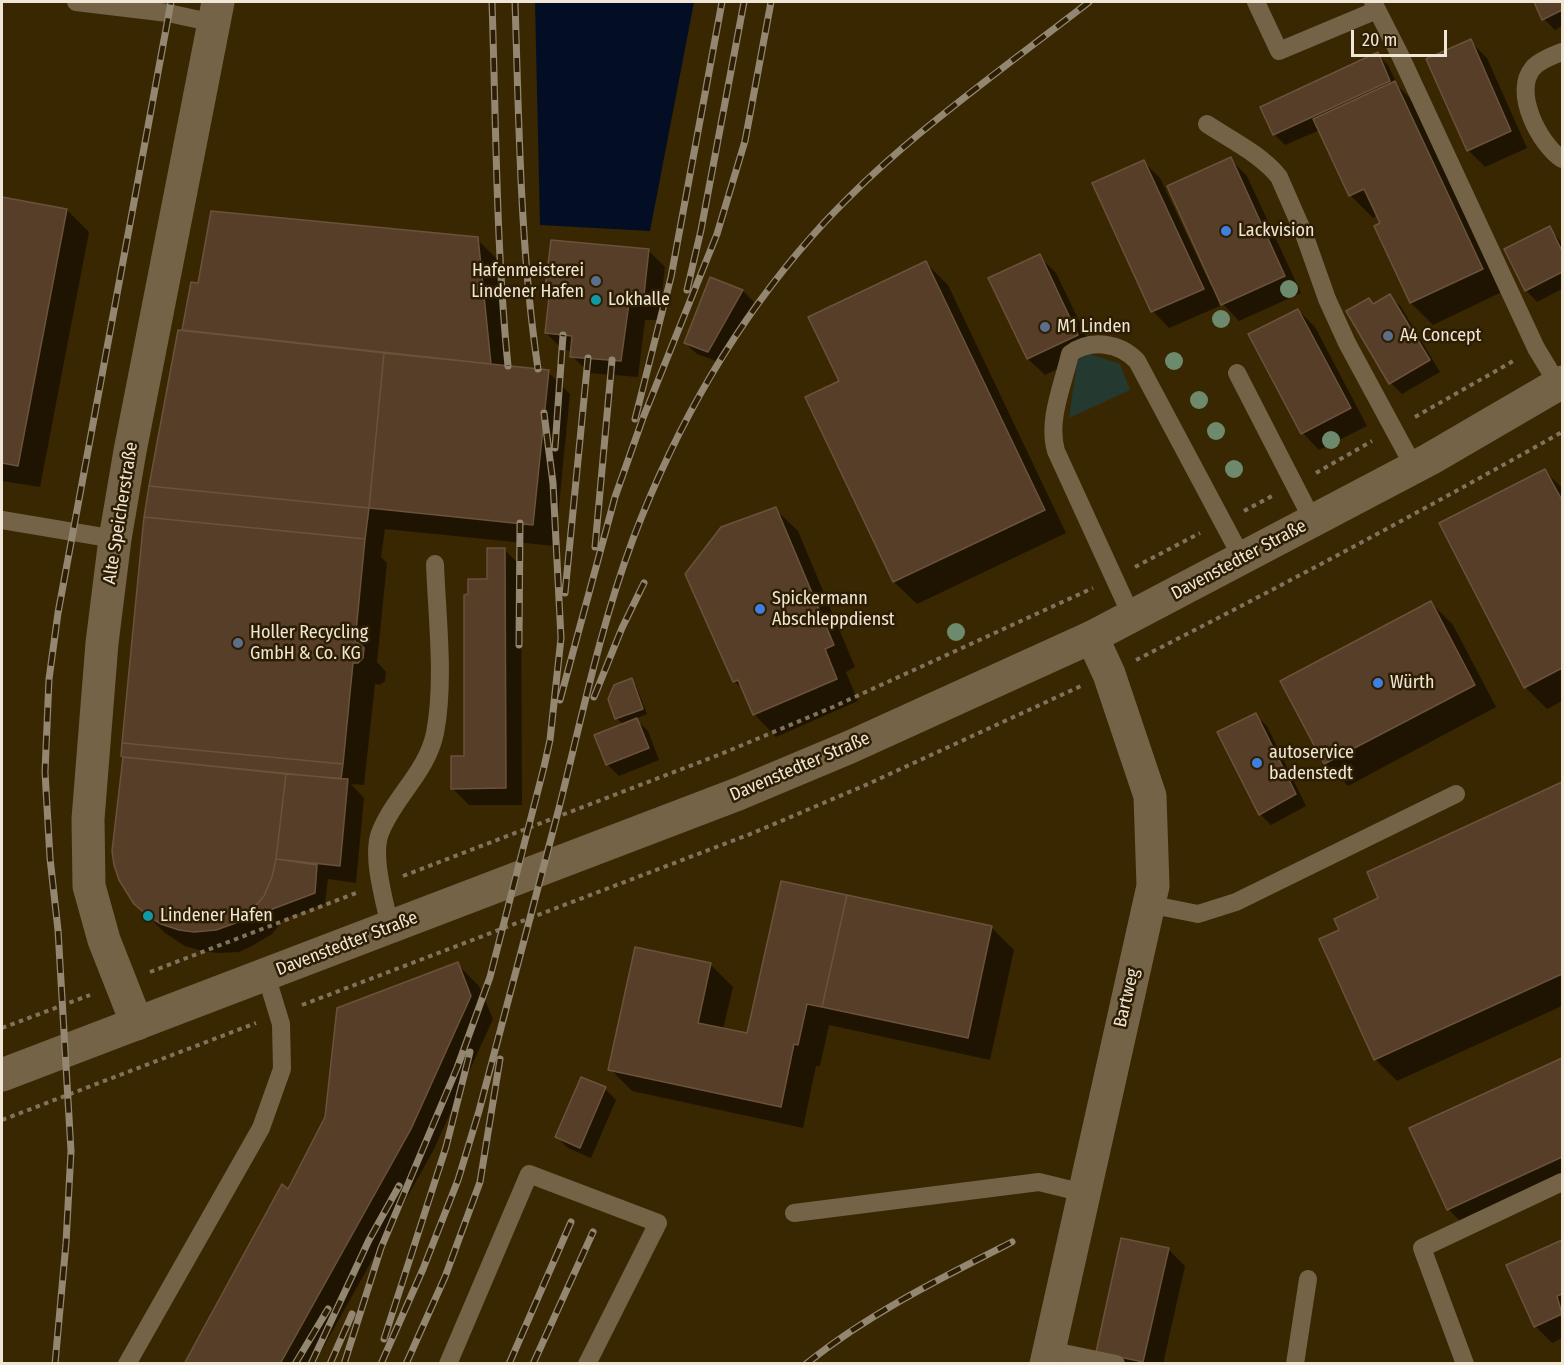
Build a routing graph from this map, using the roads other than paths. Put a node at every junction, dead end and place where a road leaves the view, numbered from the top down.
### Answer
1 (76, 2) edge
2 (1256, 2) edge
3 (1375, 6) edge
4 (216, 12) edge
5 (1563, 52) edge
6 (1207, 124) dead end
7 (1563, 159) edge
8 (1237, 373) dead end
9 (1561, 387) edge
10 (1414, 467) junction
11 (2, 520) edge
12 (1313, 521) junction
13 (115, 539) junction
14 (1242, 558) junction
15 (435, 564) dead end
16 (1132, 616) junction
17 (1092, 637) junction
18 (1456, 794) dead end
19 (1148, 904) junction
20 (390, 927) junction
21 (266, 975) junction
22 (138, 1024) junction
23 (2, 1075) edge
24 (1563, 1182) edge
25 (1084, 1193) junction
26 (794, 1213) dead end
27 (1308, 1279) dead end
28 (1048, 1357) edge
29 (127, 1364) edge
30 (448, 1364) edge
31 (587, 1364) edge
32 (1116, 1364) edge
33 (1295, 1364) edge
34 (1465, 1364) edge

1 - 4 lane
2 - 3 lane
3 - 9 lane
4 - 13 street, Alte Speicherstraße
5 - 7 lane
6 - 10 lane
8 - 12 lane
9 - 10 street, Davenstedter Straße
10 - 12 street, Davenstedter Straße
11 - 13 lane
12 - 14 street, Davenstedter Straße
13 - 22 street, Alte Speicherstraße
14 - 16 street, Davenstedter Straße
14 - 16 lane
15 - 20 lane
16 - 17 street, Davenstedter Straße
17 - 19 street, Bartweg
17 - 20 street, Davenstedter Straße
18 - 19 lane
19 - 25 street, Bartweg
20 - 21 street, Davenstedter Straße
21 - 22 street, Davenstedter Straße
21 - 29 lane
22 - 23 street, Davenstedter Straße
24 - 34 lane
25 - 26 lane
25 - 28 street, Bartweg
27 - 33 lane
28 - 32 lane
30 - 31 lane

